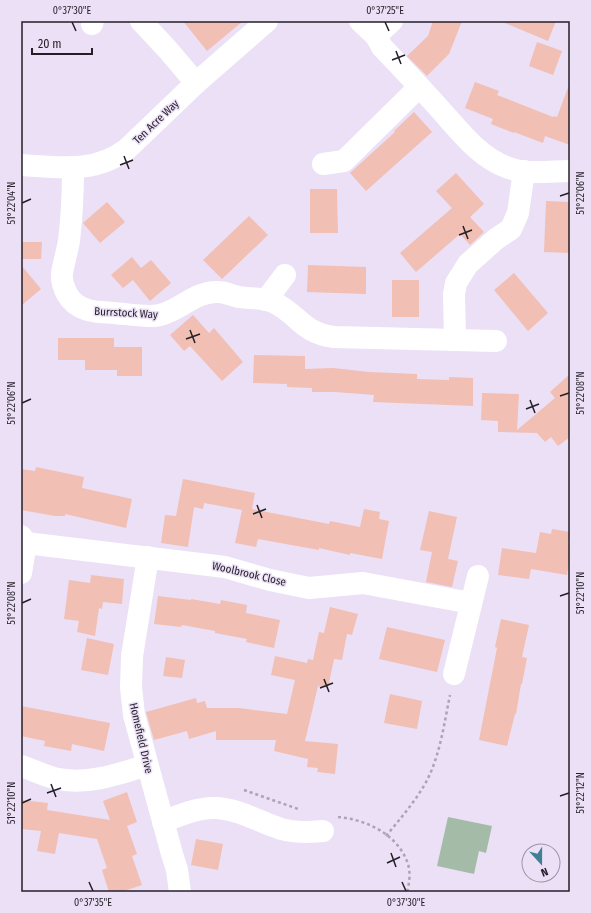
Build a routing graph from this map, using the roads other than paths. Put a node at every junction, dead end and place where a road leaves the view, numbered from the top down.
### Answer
1 (141, 21) edge
2 (267, 21) edge
3 (360, 21) edge
4 (392, 21) edge
5 (376, 36) junction
6 (196, 83) junction
7 (419, 87) junction
8 (323, 164) dead end
9 (21, 165) edge
10 (73, 168) junction
11 (524, 171) junction
12 (570, 171) edge
13 (285, 275) dead end
14 (266, 300) junction
15 (455, 339) junction
16 (496, 341) dead end
17 (24, 540) edge
18 (148, 557) junction
19 (21, 573) edge
20 (478, 576) dead end
21 (471, 604) junction
22 (454, 674) road end
23 (147, 765) junction
24 (21, 766) edge
25 (163, 822) junction
26 (323, 831) dead end
27 (180, 892) edge

1 - 6 street
2 - 6 street, Ten Acre Way
3 - 5 street
4 - 5 street
5 - 7 street
6 - 10 street, Ten Acre Way
7 - 8 street
7 - 11 street
9 - 10 street, Ten Acre Way
10 - 14 street, Burrstock Way
11 - 12 street
11 - 15 street
13 - 14 street
14 - 15 street, Burrstock Way
15 - 16 street, Burrstock Way
17 - 18 street, Woolbrook Close
17 - 19 street, Woolbrook Close
18 - 21 street, Woolbrook Close
18 - 23 street, Homefield Drive
20 - 21 street
21 - 22 street
23 - 24 street
23 - 25 street, Homefield Drive
25 - 26 street
25 - 27 street, Homefield Drive

